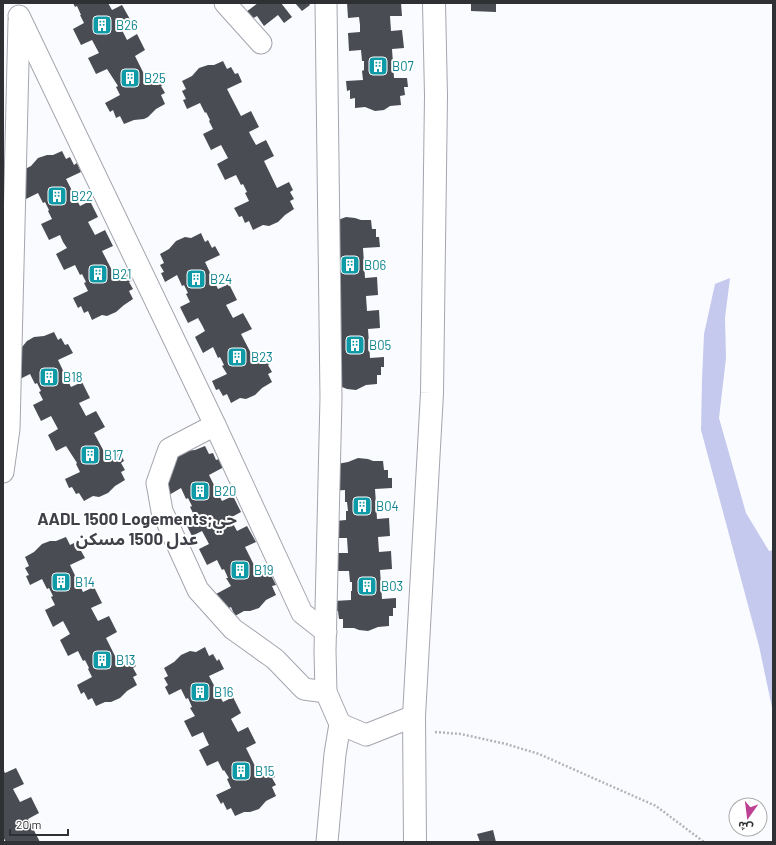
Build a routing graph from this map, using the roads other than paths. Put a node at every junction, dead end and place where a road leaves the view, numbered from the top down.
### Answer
1 (225, 3) edge
2 (326, 3) edge
3 (434, 3) edge
4 (22, 10) edge
5 (261, 43) dead end
6 (215, 425) junction
7 (3, 472) edge
8 (326, 632) junction
9 (326, 692) junction
10 (414, 723) junction
11 (340, 724) junction
12 (326, 842) edge
13 (415, 842) edge

1 - 5 street
2 - 8 street
3 - 10 street
4 - 6 street
4 - 7 street
6 - 8 street
6 - 9 street
8 - 9 street
9 - 11 street
10 - 11 street
10 - 13 street
11 - 12 street

